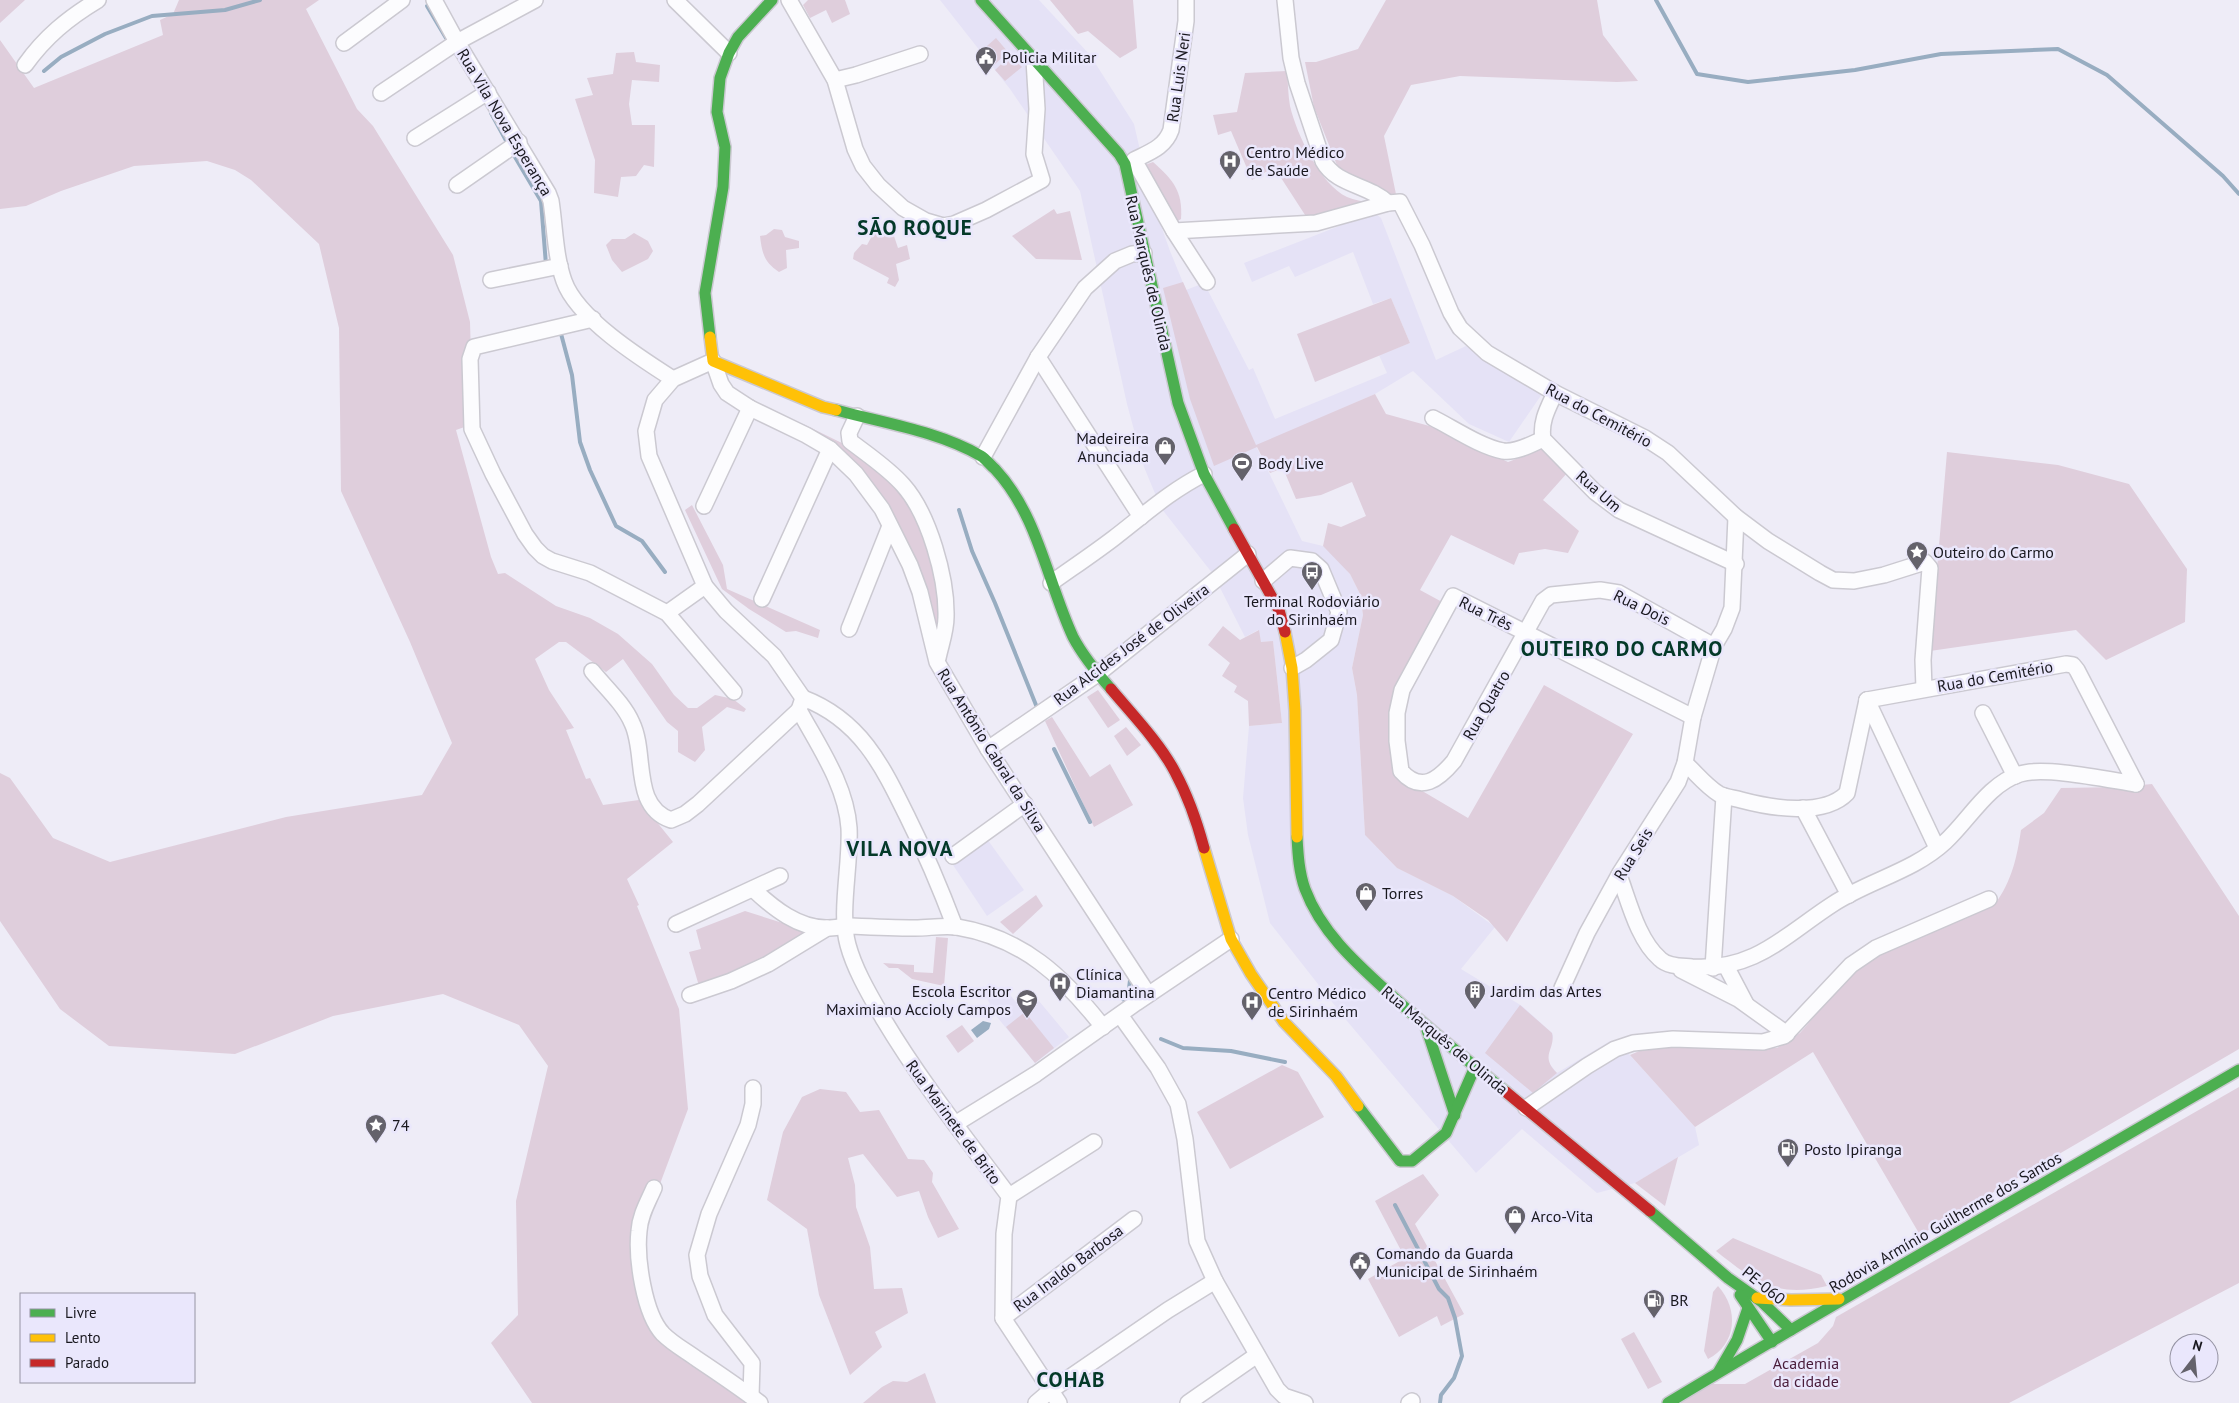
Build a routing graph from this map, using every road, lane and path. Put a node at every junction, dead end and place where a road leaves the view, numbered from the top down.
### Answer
1 (98, 0) edge
2 (402, 0) edge
3 (434, 0) edge
4 (535, 0) edge
5 (675, 0) edge
6 (772, 0) edge
7 (790, 0) edge
8 (981, 0) edge
9 (1186, 0) edge
10 (1285, 0) edge
11 (759, 5) edge
12 (344, 42) dead end
13 (457, 42) junction
14 (729, 53) junction
15 (920, 54) dead end
16 (1034, 60) junction
17 (25, 65) dead end
18 (834, 80) junction
19 (488, 92) junction
20 (381, 93) dead end
21 (415, 138) dead end
22 (519, 142) junction
23 (1130, 162) junction
24 (457, 185) dead end
25 (1388, 203) junction
26 (1174, 231) junction
27 (1144, 253) junction
28 (560, 266) junction
29 (491, 280) dead end
30 (1207, 282) dead end
31 (593, 319) junction
32 (1038, 358) junction
33 (713, 361) junction
34 (673, 379) junction
35 (1556, 393) junction
36 (750, 408) junction
37 (857, 416) junction
38 (1433, 418) dead end
39 (1543, 439) junction
40 (830, 449) junction
41 (983, 457) junction
42 (1204, 474) junction
43 (704, 506) dead end
44 (1141, 517) junction
45 (1736, 517) junction
46 (890, 526) junction
47 (1248, 554) junction
48 (1736, 564) junction
49 (1263, 580) junction
50 (1051, 583) junction
51 (705, 586) junction
52 (762, 599) dead end
53 (667, 613) junction
54 (848, 629) dead end
55 (1527, 634) junction
56 (1714, 646) junction
57 (937, 662) junction
58 (1292, 668) junction
59 (592, 671) dead end
60 (1098, 673) junction
61 (1924, 689) junction
62 (734, 692) dead end
63 (1866, 700) junction
64 (801, 704) junction
65 (1983, 713) dead end
66 (1693, 717) junction
67 (988, 749) junction
68 (1685, 763) junction
69 (1443, 774) joint
70 (2015, 776) junction
71 (1724, 796) junction
72 (1025, 804) junction
73 (1803, 808) junction
74 (1937, 848) junction
75 (953, 856) dead end
76 (1619, 875) junction
77 (780, 876) dead end
78 (753, 889) junction
79 (1849, 895) junction
80 (1990, 899) dead end
81 (676, 924) dead end
82 (846, 926) junction
83 (956, 927) junction
84 (827, 928) junction
85 (1231, 939) junction
86 (1668, 964) junction
87 (1720, 967) junction
88 (1562, 988) dead end
89 (690, 995) dead end
90 (1132, 1005) junction
91 (1747, 1006) junction
92 (1425, 1026) junction
93 (1103, 1027) junction
94 (1787, 1034) junction
95 (1475, 1067) junction
96 (2239, 1070) edge
97 (753, 1088) dead end
98 (1526, 1108) junction
99 (1455, 1115) junction
100 (956, 1124) junction
101 (1094, 1142) dead end
102 (654, 1188) dead end
103 (1009, 1196) junction
104 (1134, 1219) dead end
105 (1728, 1278) junction
106 (1215, 1281) junction
107 (1757, 1298) junction
108 (1841, 1299) junction
109 (1748, 1308) junction
110 (1003, 1318) junction
111 (1791, 1330) junction
112 (1772, 1342) junction
113 (1257, 1354) junction
114 (1716, 1375) junction
115 (1055, 1397) edge
116 (756, 1399) edge
117 (1036, 1403) edge
118 (1188, 1403) edge
119 (1305, 1403) edge
120 (1668, 1403) edge

1 - 17 street
2 - 12 street
3 - 13 street, Rua Vila Nova Esperança
4 - 13 street
5 - 14 street
6 - 11 main road
7 - 18 street
8 - 16 main road, Rua Marquês de Olinda
9 - 23 street, Rua Luis Neri
10 - 25 street
11 - 14 main road
13 - 19 street, Rua Vila Nova Esperança
13 - 20 street
14 - 33 main road
15 - 18 street
16 - 18 street
16 - 23 main road, Rua Marquês de Olinda
19 - 21 street
19 - 22 street, Rua Vila Nova Esperança
22 - 24 street
22 - 28 street, Rua Vila Nova Esperança
23 - 26 street
23 - 27 main road, Rua Marquês de Olinda
25 - 26 street
25 - 35 street, Rua do Cemitério
26 - 30 street
27 - 32 street
27 - 42 main road, Rua Marquês de Olinda
28 - 29 street
28 - 31 street, Rua Vila Nova Esperança
31 - 34 street, Rua Vila Nova Esperança
31 - 53 street
32 - 41 street
32 - 44 street
33 - 34 street
33 - 36 street, Rua Antônio Cabral da Silva
33 - 37 main road
34 - 51 street, Rua Marinete de Brito
35 - 39 street
35 - 45 street, Rua do Cemitério
36 - 40 street, Rua Antônio Cabral da Silva
36 - 43 street
37 - 41 main road
37 - 57 street
38 - 39 street
39 - 48 street, Rua Um
40 - 46 street, Rua Antônio Cabral da Silva
40 - 52 street
41 - 50 main road
42 - 44 street
42 - 47 main road, Rua Marquês de Olinda
44 - 50 street
45 - 48 street
45 - 61 street, Rua do Cemitério
46 - 54 street
46 - 57 street, Rua Antônio Cabral da Silva
47 - 49 main road, Rua Marquês de Olinda
47 - 60 street, Rua Alcides José de Oliveira
48 - 56 street
49 - 58 main road, Rua Marquês de Olinda
49 - 58 street
50 - 60 main road
51 - 53 street
51 - 64 street, Rua Marinete de Brito
53 - 62 street
55 - 56 street, Rua Dois
55 - 66 street, Rua Três
55 - 69 street, Rua Quatro
55 - 69 street, Rua Três
56 - 66 street, Rua Seis
57 - 67 street, Rua Antônio Cabral da Silva
58 - 92 main road, Rua Marquês de Olinda
59 - 64 street
60 - 67 street, Rua Alcides José de Oliveira
60 - 85 main road
61 - 63 street, Rua do Cemitério
61 - 70 street, Rua do Cemitério
63 - 73 street
63 - 74 street
64 - 82 street, Rua Marinete de Brito
64 - 83 street
65 - 70 street
66 - 68 street, Rua Seis
67 - 72 street, Rua Antônio Cabral da Silva
68 - 71 street
68 - 76 street, Rua Seis
70 - 74 street
71 - 73 street
71 - 87 street
72 - 75 street
72 - 90 street, Rua Antônio Cabral da Silva
73 - 79 street
74 - 79 street
76 - 86 street
76 - 88 street, Rua Seis
77 - 78 street
78 - 81 street
78 - 84 street
79 - 87 street
80 - 94 street
82 - 83 street
82 - 84 street
82 - 100 street, Rua Marinete de Brito
83 - 93 street
84 - 89 street
85 - 90 street
85 - 99 main road
86 - 87 street
86 - 91 street
87 - 91 street
90 - 93 street
90 - 106 street, Rua Antônio Cabral da Silva
91 - 94 street
92 - 95 main road, Rua Marquês de Olinda
92 - 99 main road
93 - 100 street
94 - 98 street
95 - 98 main road, Rua Marquês de Olinda
95 - 99 main road
96 - 108 main road, Rodovia Armínio Guilherme dos Santos
97 - 116 street
98 - 105 main road, Rua Marquês de Olinda
100 - 103 street, Rua Marinete de Brito
101 - 103 street
102 - 116 street
103 - 110 street, Rua Marinete de Brito
104 - 110 street, Rua Inaldo Barbosa
105 - 107 main road, PE-060 / PE-060
105 - 109 main road, PE-060 / PE-060
106 - 113 street, Rua Antônio Cabral da Silva
106 - 115 street
107 - 108 main road
107 - 111 main road, PE-060 / PE-060
108 - 111 main road, Rodovia Armínio Guilherme dos Santos
109 - 112 main road, PE-060 / PE-060
109 - 114 main road
110 - 115 street
111 - 112 main road, Rodovia Armínio Guilherme dos Santos
112 - 114 main road, Rodovia Armínio Guilherme dos Santos
113 - 118 street
113 - 119 street, Rua Antônio Cabral da Silva
114 - 120 main road, Rodovia Armínio Guilherme dos Santos
115 - 117 street

